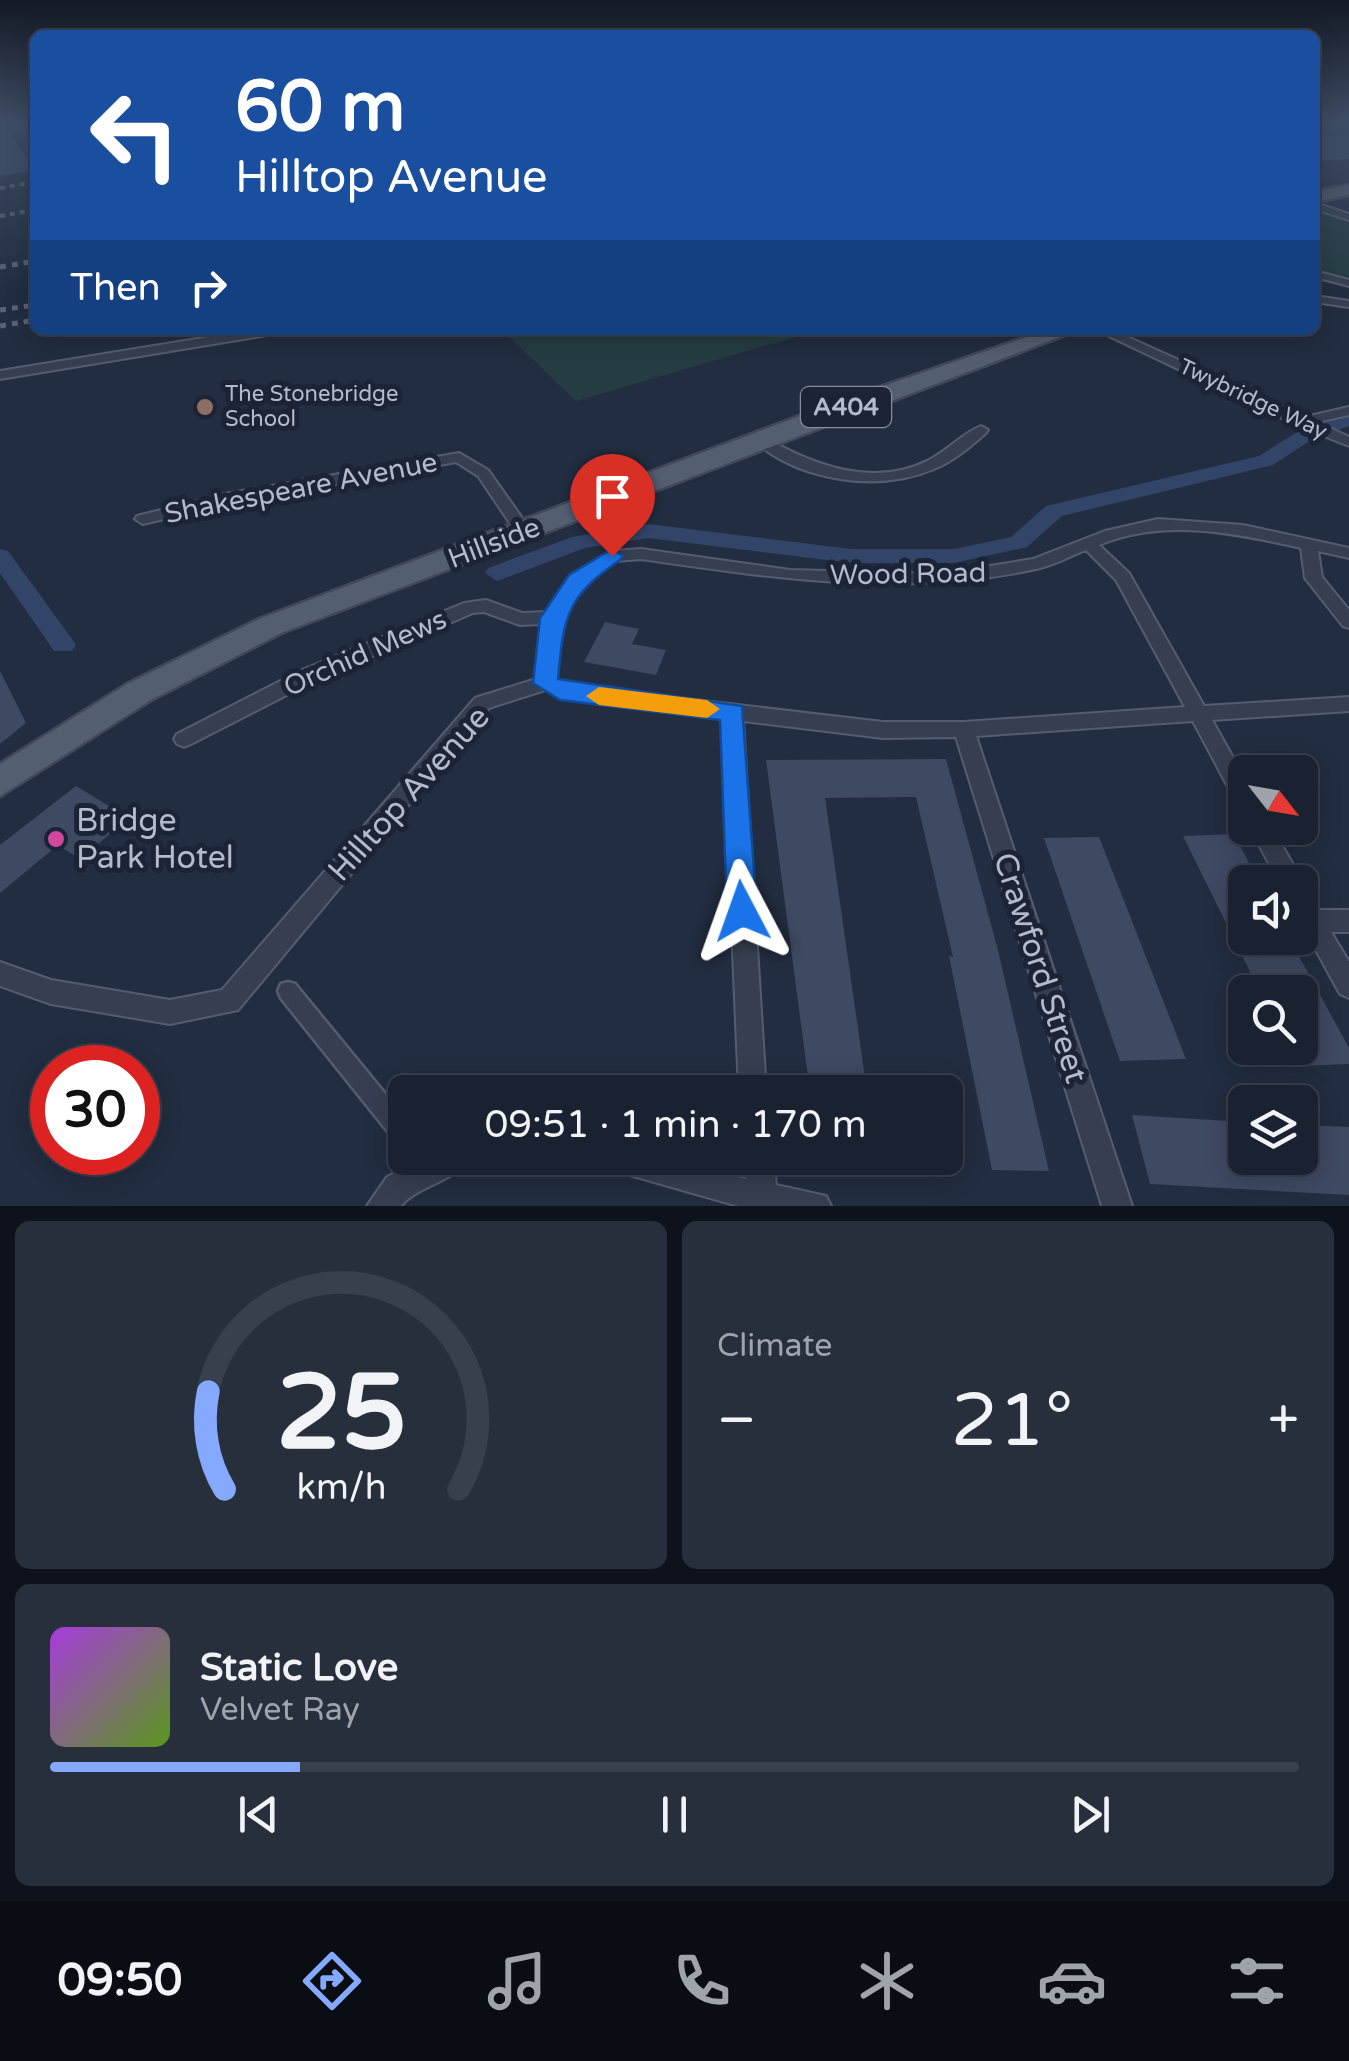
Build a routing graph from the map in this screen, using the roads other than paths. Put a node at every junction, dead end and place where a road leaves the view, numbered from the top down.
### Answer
1 (1349, 190) edge
2 (1320, 196) edge
3 (1320, 208) edge
4 (1349, 217) edge
5 (1320, 275) edge
6 (1349, 283) edge
7 (1320, 299) edge
8 (1349, 304) edge
9 (244, 335) edge
10 (1054, 335) edge
11 (1113, 335) edge
12 (0, 375) edge
13 (1349, 411) edge
14 (1304, 424) junction
15 (981, 430) dead end
16 (760, 440) junction
17 (1349, 442) edge
18 (143, 519) dead end
19 (524, 532) junction
20 (1088, 543) junction
21 (1310, 544) junction
22 (1349, 553) edge
23 (552, 618) junction
24 (1349, 622) edge
25 (545, 683) junction
26 (1349, 704) edge
27 (1198, 711) junction
28 (733, 712) junction
29 (964, 729) junction
30 (184, 739) dead end
31 (1228, 767) edge
32 (0, 782) edge
33 (1318, 913) edge
34 (1349, 921) edge
35 (1318, 931) edge
36 (0, 974) edge
37 (1349, 986) edge
38 (288, 991) dead end
39 (753, 1075) edge
40 (388, 1114) edge
41 (415, 1175) edge
42 (680, 1175) edge
43 (760, 1175) edge
44 (762, 1198) junction
45 (382, 1206) edge
46 (816, 1206) edge
47 (1117, 1206) edge

1 - 2 main road
3 - 4 street
5 - 6 street
7 - 8 street
9 - 12 street
10 - 16 main road, Hillside / A404
11 - 14 street, Twybridge Way
13 - 14 street
14 - 17 street, Twybridge Way
15 - 16 street
16 - 19 main road, Hillside / A404
18 - 19 street, Shakespeare Avenue
19 - 32 main road, Hillside / A404
20 - 21 street, Wood Road
20 - 23 street, Wood Road
20 - 27 street
21 - 22 street, Wood Road
21 - 24 street
23 - 25 street, Wood Road
23 - 30 street, Orchid Mews
25 - 28 street
25 - 36 street, Hilltop Avenue
26 - 27 street
27 - 29 street
27 - 31 street
28 - 29 street
28 - 39 street
29 - 47 street, Crawford Street
33 - 34 street
35 - 37 street
38 - 40 street
41 - 45 street
42 - 44 street
43 - 44 street
44 - 46 street

